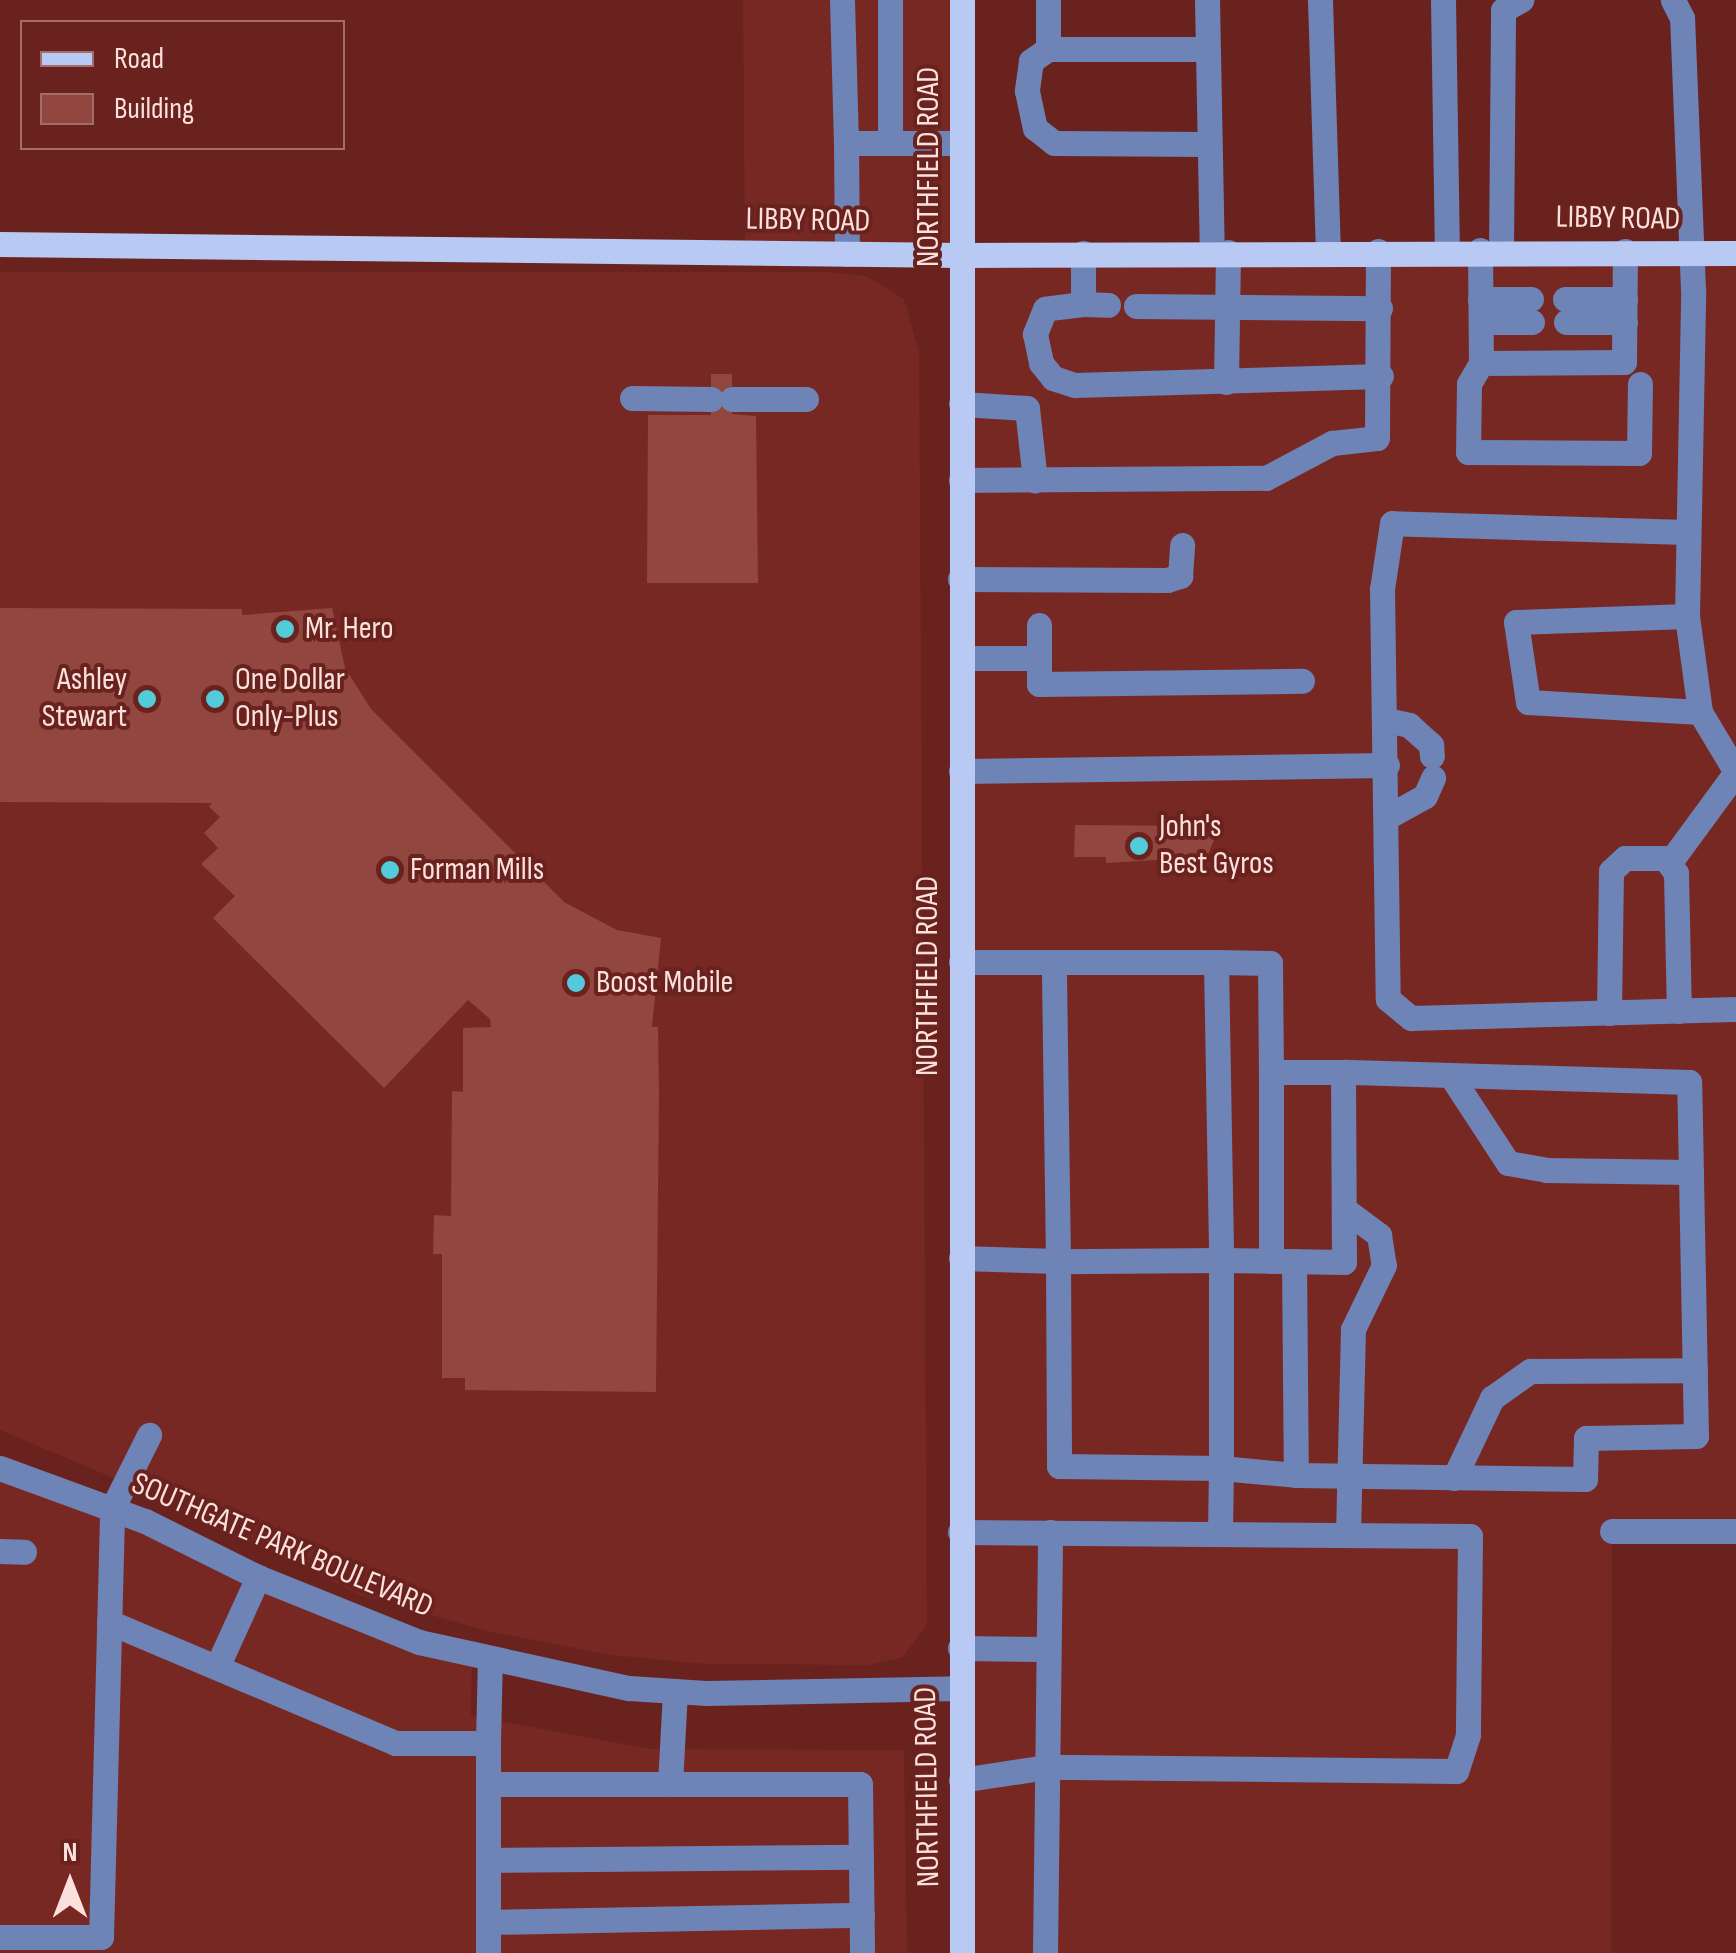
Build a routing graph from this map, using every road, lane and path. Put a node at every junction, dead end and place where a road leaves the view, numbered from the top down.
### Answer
1 (842, 0) edge
2 (890, 0) edge
3 (962, 0) edge
4 (1048, 0) edge
5 (1208, 0) edge
6 (1320, 0) edge
7 (1443, 0) edge
8 (1520, 0) edge
9 (1673, 0) edge
10 (1048, 49) junction
11 (1208, 49) junction
12 (846, 142) junction
13 (890, 143) junction
14 (962, 143) junction
15 (1208, 144) junction
16 (0, 244) edge
17 (1447, 250) junction
18 (1491, 250) junction
19 (1378, 251) junction
20 (1220, 252) junction
21 (1328, 252) junction
22 (1625, 252) junction
23 (1690, 252) junction
24 (1083, 253) junction
25 (1736, 253) edge
26 (846, 254) junction
27 (962, 255) junction
28 (1136, 306) dead end
29 (1227, 308) junction
30 (1380, 308) junction
31 (1480, 310) junction
32 (1531, 310) dead end
33 (1566, 310) dead end
34 (1625, 310) junction
35 (1481, 362) junction
36 (1381, 376) junction
37 (1226, 382) junction
38 (1640, 384) dead end
39 (632, 398) dead end
40 (806, 399) dead end
41 (961, 404) junction
42 (961, 480) junction
43 (1036, 481) junction
44 (1687, 532) junction
45 (1182, 545) dead end
46 (960, 579) junction
47 (1687, 616) junction
48 (1039, 625) dead end
49 (962, 658) junction
50 (1039, 658) junction
51 (1302, 680) dead end
52 (1700, 712) junction
53 (1386, 720) junction
54 (1387, 765) junction
55 (961, 771) junction
56 (1388, 817) junction
57 (1670, 862) junction
58 (960, 962) junction
59 (1054, 962) junction
60 (1216, 962) junction
61 (1736, 1010) edge
62 (1679, 1011) junction
63 (1609, 1013) junction
64 (1271, 1072) junction
65 (1343, 1072) junction
66 (1451, 1076) junction
67 (1691, 1172) junction
68 (1344, 1209) junction
69 (960, 1258) junction
70 (1221, 1260) junction
71 (1058, 1261) junction
72 (1282, 1261) junction
73 (1695, 1370) junction
74 (149, 1435) dead end
75 (0, 1468) edge
76 (1221, 1468) junction
77 (1296, 1475) junction
78 (1348, 1476) junction
79 (1454, 1478) junction
80 (112, 1509) junction
81 (1736, 1530) edge
82 (960, 1532) junction
83 (1050, 1532) junction
84 (1220, 1532) junction
85 (1612, 1532) dead end
86 (1348, 1535) junction
87 (258, 1577) junction
88 (109, 1622) junction
89 (960, 1648) junction
90 (1048, 1649) junction
91 (490, 1658) junction
92 (217, 1668) junction
93 (960, 1688) junction
94 (674, 1691) junction
95 (488, 1744) junction
96 (1047, 1768) junction
97 (960, 1780) junction
98 (488, 1784) junction
99 (670, 1784) junction
100 (861, 1856) junction
101 (488, 1860) junction
102 (862, 1915) junction
103 (488, 1922) junction
104 (0, 1938) edge
105 (488, 1953) edge
106 (862, 1953) edge
107 (962, 1953) edge
108 (1046, 1953) edge

1 - 12 street
2 - 13 street
3 - 14 main road, NORTHFIELD ROAD
4 - 10 street
5 - 11 street
6 - 21 street
7 - 17 street
8 - 18 street
9 - 23 street
10 - 11 street
10 - 15 street
11 - 15 street
12 - 13 street
12 - 26 street
13 - 14 street
14 - 27 main road, NORTHFIELD ROAD
15 - 20 street
16 - 26 main road, LIBBY ROAD
17 - 18 main road, LIBBY ROAD
17 - 19 main road, LIBBY ROAD
18 - 22 main road, LIBBY ROAD
18 - 31 street
19 - 21 main road, LIBBY ROAD
19 - 30 street
20 - 21 main road, LIBBY ROAD
20 - 24 main road, LIBBY ROAD
20 - 29 street
22 - 23 main road, LIBBY ROAD
22 - 34 street
23 - 25 main road, LIBBY ROAD
23 - 44 street
24 - 27 main road, LIBBY ROAD
24 - 37 street
26 - 27 main road, LIBBY ROAD
27 - 41 main road, NORTHFIELD ROAD
28 - 29 street
29 - 30 street
29 - 37 street
30 - 36 street
31 - 32 street
31 - 35 street
33 - 34 street
34 - 35 street
35 - 38 street
36 - 37 street
36 - 43 street
39 - 40 street
41 - 42 main road, NORTHFIELD ROAD
41 - 43 street
42 - 43 street
42 - 46 main road, NORTHFIELD ROAD
44 - 47 street
44 - 53 street
45 - 46 street
46 - 49 main road, NORTHFIELD ROAD
47 - 52 street
47 - 52 street
48 - 50 street
49 - 50 street
49 - 55 main road, NORTHFIELD ROAD
50 - 51 street
52 - 57 street
53 - 54 street
53 - 56 street
54 - 55 street
54 - 56 street
55 - 58 main road, NORTHFIELD ROAD
56 - 63 street
57 - 62 street
57 - 63 street
58 - 59 street
58 - 69 main road, NORTHFIELD ROAD
59 - 60 street
59 - 71 street
60 - 64 street
60 - 70 street
61 - 62 street
62 - 63 street
64 - 65 street
64 - 72 street
65 - 66 street
65 - 68 street
66 - 67 street
66 - 67 street
67 - 73 street
68 - 72 street
68 - 78 street
69 - 71 street
69 - 82 main road, NORTHFIELD ROAD
70 - 71 street
70 - 72 street
70 - 76 street
71 - 76 street
72 - 77 street
73 - 79 street
73 - 79 street
74 - 80 street
75 - 80 street, SOUTHGATE PARK BOULEVARD
76 - 77 street
76 - 84 street
77 - 78 street
78 - 79 street
78 - 86 street
80 - 87 street, SOUTHGATE PARK BOULEVARD
80 - 88 street
81 - 85 street
82 - 83 street
82 - 89 main road, NORTHFIELD ROAD
83 - 84 street
83 - 90 street
84 - 86 street
86 - 96 street
87 - 91 street, SOUTHGATE PARK BOULEVARD
87 - 92 street
88 - 92 street
88 - 104 street
89 - 90 street
89 - 93 main road, NORTHFIELD ROAD
90 - 96 street
91 - 94 street, SOUTHGATE PARK BOULEVARD
91 - 95 street
92 - 95 street
93 - 94 street, SOUTHGATE PARK BOULEVARD
93 - 97 main road, NORTHFIELD ROAD
94 - 99 street
95 - 98 street
96 - 97 street
96 - 108 street
97 - 107 main road, NORTHFIELD ROAD
98 - 99 street
98 - 101 street
99 - 100 street
100 - 101 street
100 - 102 street
101 - 103 street
102 - 103 street
102 - 106 street
103 - 105 street

